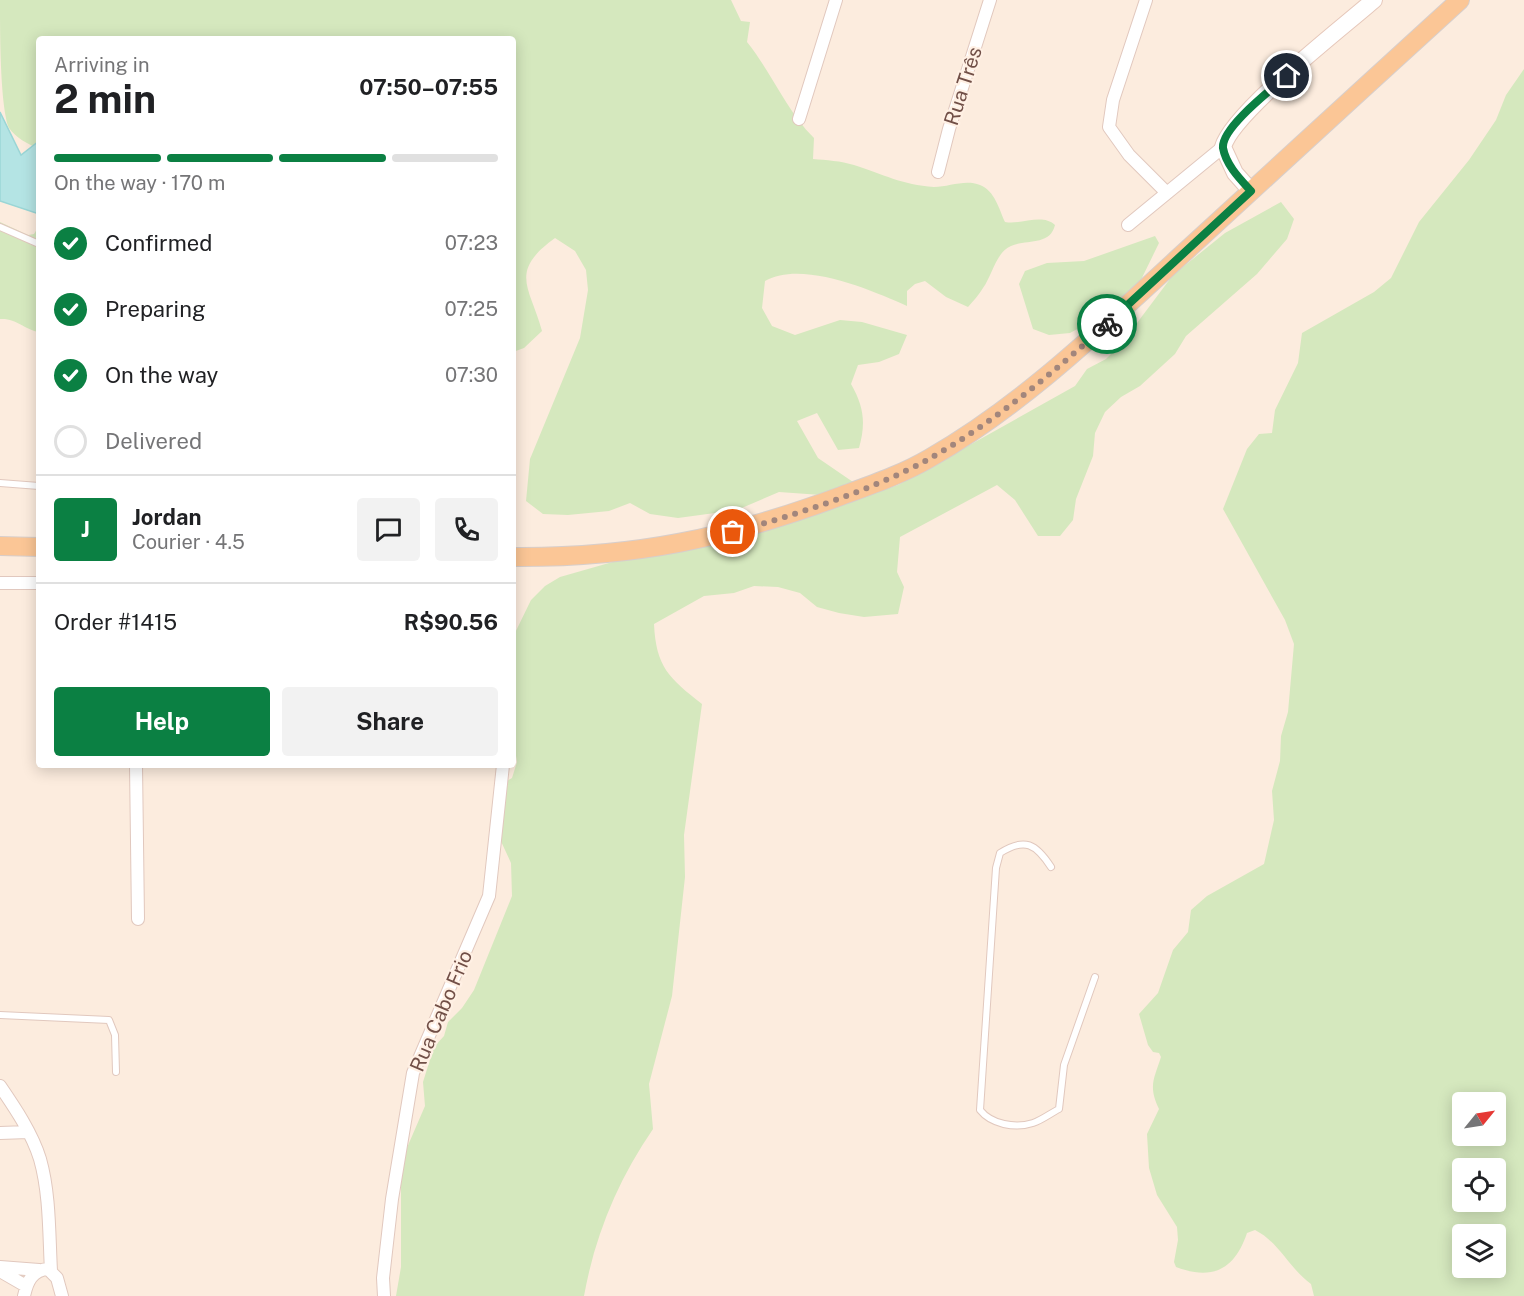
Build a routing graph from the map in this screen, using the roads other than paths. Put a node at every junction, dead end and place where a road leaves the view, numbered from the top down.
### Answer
1 (836, 0) edge
2 (990, 0) edge
3 (1146, 0) edge
4 (1374, 0) edge
5 (1460, 0) edge
6 (799, 119) dead end
7 (1223, 147) junction
8 (938, 172) dead end
9 (1251, 191) junction
10 (1166, 192) junction
11 (1128, 225) dead end
12 (0, 227) edge
13 (36, 243) edge
14 (0, 483) edge
15 (36, 486) edge
16 (0, 546) edge
17 (36, 547) edge
18 (516, 557) edge
19 (0, 583) edge
20 (36, 584) edge
21 (136, 768) edge
22 (503, 768) edge
23 (1051, 867) dead end
24 (138, 919) dead end
25 (1095, 977) dead end
26 (0, 1015) edge
27 (116, 1072) dead end
28 (0, 1086) edge
29 (28, 1132) junction
30 (0, 1133) edge
31 (0, 1269) edge
32 (45, 1270) junction
33 (25, 1291) edge
34 (62, 1296) edge
35 (384, 1296) edge

1 - 6 street
2 - 8 street, Rua Três
3 - 10 street
4 - 7 main road
5 - 9 main road
7 - 9 main road
7 - 10 street
9 - 18 main road
10 - 11 street
12 - 13 lane
14 - 15 lane
16 - 17 main road
19 - 20 street
21 - 24 street
22 - 35 street, Rua Cabo Frio
23 - 25 lane
26 - 27 lane
28 - 29 street
29 - 30 street
29 - 32 street
31 - 32 street
31 - 33 street
32 - 33 street
32 - 34 street

